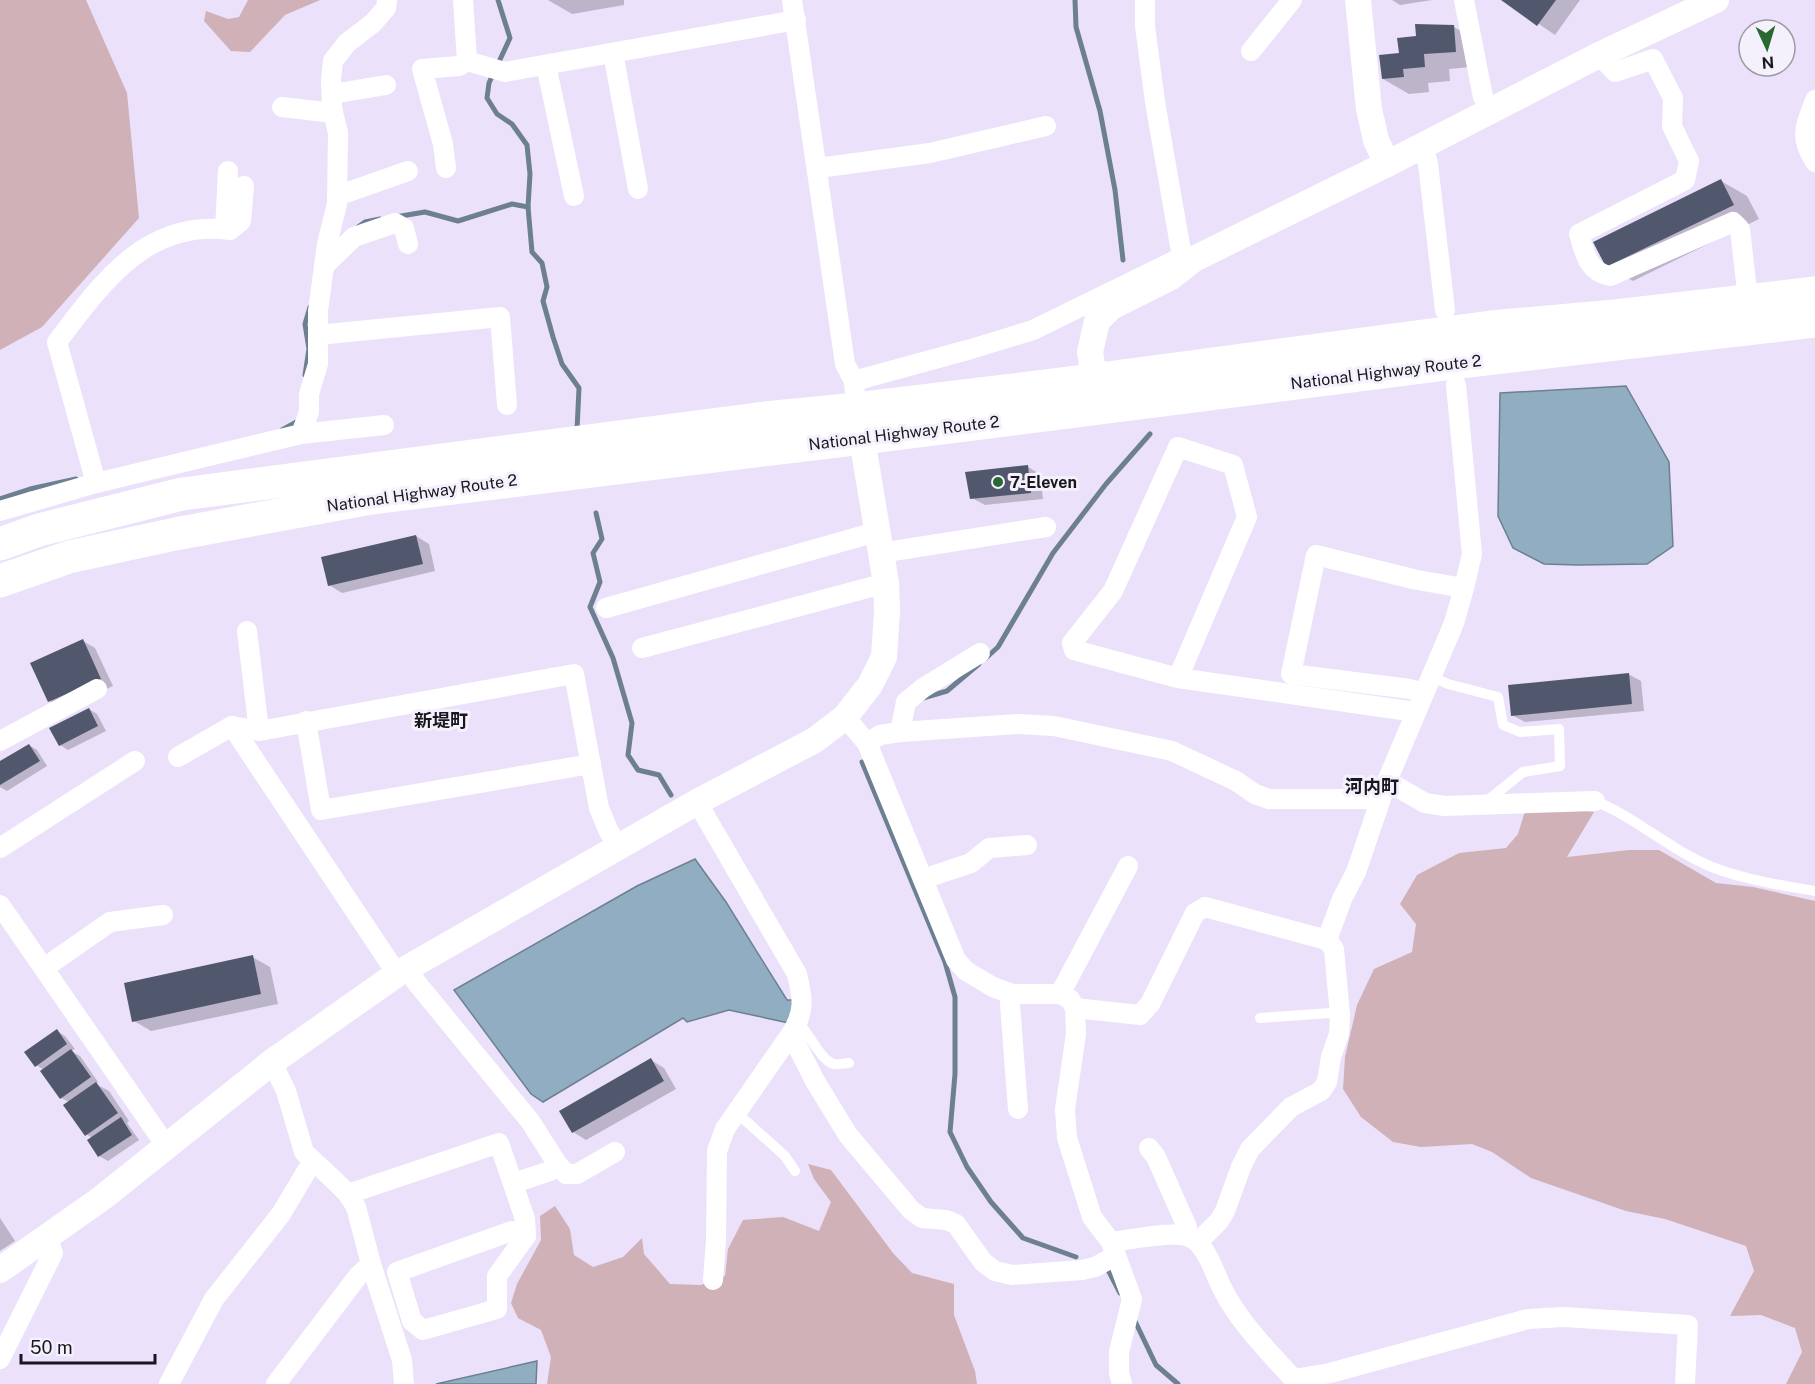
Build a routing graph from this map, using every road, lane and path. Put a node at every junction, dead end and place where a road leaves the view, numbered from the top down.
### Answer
1 (387, 0) edge
2 (463, 0) edge
3 (792, 0) edge
4 (1144, 0) edge
5 (1292, 0) edge
6 (1358, 0) edge
7 (1464, 0) edge
8 (1716, 0) edge
9 (796, 20) junction
10 (1251, 51) dead end
11 (613, 53) junction
12 (1599, 55) junction
13 (467, 61) junction
14 (546, 65) junction
15 (386, 85) dead end
16 (1815, 100) edge
17 (333, 104) junction
18 (282, 107) dead end
19 (1491, 110) junction
20 (1046, 126) dead end
21 (1423, 146) junction
22 (1815, 162) edge
23 (1388, 164) junction
24 (446, 168) dead end
25 (818, 168) junction
26 (228, 171) dead end
27 (408, 171) dead end
28 (244, 186) dead end
29 (638, 189) dead end
30 (337, 196) junction
31 (574, 196) dead end
32 (225, 229) junction
33 (408, 244) dead end
34 (1188, 258) junction
35 (326, 264) junction
36 (1815, 293) edge
37 (1748, 300) junction
38 (1445, 310) dead end
39 (1815, 321) edge
40 (318, 335) junction
41 (1456, 385) dead end
42 (1097, 394) junction
43 (507, 405) dead end
44 (857, 410) junction
45 (384, 425) dead end
46 (301, 434) junction
47 (96, 483) junction
48 (0, 511) edge
49 (1046, 527) dead end
50 (878, 543) junction
51 (0, 544) edge
52 (0, 581) edge
53 (886, 584) junction
54 (1464, 588) junction
55 (606, 608) dead end
56 (247, 631) dead end
57 (642, 648) dead end
58 (980, 653) dead end
59 (1179, 678) junction
60 (1428, 685) junction
61 (97, 689) dead end
62 (1416, 712) junction
63 (845, 717) junction
64 (306, 721) junction
65 (232, 726) junction
66 (259, 731) junction
67 (900, 732) junction
68 (0, 741) edge
69 (867, 743) junction
70 (178, 757) dead end
71 (135, 761) dead end
72 (591, 764) junction
73 (1387, 781) junction
74 (1379, 801) junction
75 (1595, 801) joint
76 (697, 802) junction
77 (1481, 805) junction
78 (1027, 845) dead end
79 (618, 846) junction
80 (0, 848) edge
81 (1128, 866) dead end
82 (923, 879) junction
83 (1815, 891) edge
84 (0, 904) edge
85 (163, 915) dead end
86 (1327, 940) junction
87 (44, 968) junction
88 (402, 971) junction
89 (1012, 994) junction
90 (1060, 994) junction
91 (1075, 1008) junction
92 (1340, 1015) junction
93 (1260, 1018) dead end
94 (795, 1028) junction
95 (272, 1062) junction
96 (849, 1063) dead end
97 (1018, 1109) dead end
98 (737, 1113) junction
99 (167, 1147) junction
100 (1149, 1148) dead end
101 (615, 1152) dead end
102 (312, 1162) junction
103 (558, 1165) junction
104 (795, 1172) dead end
105 (514, 1183) junction
106 (348, 1194) junction
107 (526, 1236) junction
108 (47, 1238) junction
109 (1192, 1238) junction
110 (1113, 1249) junction
111 (371, 1264) junction
112 (0, 1270) edge
113 (713, 1280) dead end
114 (0, 1359) edge
115 (1296, 1382) edge
116 (169, 1384) edge
117 (276, 1384) edge
118 (404, 1384) edge
119 (1122, 1384) edge
120 (1685, 1384) edge

1 - 17 street
2 - 13 street
3 - 9 street
4 - 34 street
5 - 10 street
6 - 23 street
7 - 19 street
8 - 12 street
9 - 11 street
9 - 25 street
11 - 14 street
11 - 29 street
12 - 19 street
12 - 37 street
13 - 14 street
13 - 24 street
14 - 31 street
15 - 17 street
16 - 22 street
17 - 18 street
17 - 30 street
19 - 21 street
20 - 25 street
21 - 23 street
21 - 38 street
23 - 34 street
25 - 44 street
26 - 32 street
27 - 30 street
28 - 32 street
30 - 35 street
32 - 47 street
33 - 35 street
34 - 42 street
34 - 44 street
35 - 40 street
36 - 37 highway, National Highway Route 2
37 - 42 highway, National Highway Route 2
39 - 42 highway, National Highway Route 2
40 - 43 street
40 - 46 street
41 - 54 street
42 - 44 highway, National Highway Route 2
44 - 50 street
44 - 51 highway, National Highway Route 2
44 - 52 highway, National Highway Route 2
45 - 46 street
46 - 47 street
47 - 48 street
49 - 50 street
50 - 53 street
50 - 55 street
53 - 57 street
53 - 63 street
54 - 60 street
54 - 60 street
56 - 66 street
58 - 67 street
59 - 59 street
59 - 62 street
60 - 62 street
60 - 77 lane
61 - 68 street
62 - 73 street
63 - 69 street
63 - 76 street
64 - 66 street
64 - 72 street
64 - 72 street
65 - 66 street
65 - 70 street
65 - 88 street
67 - 69 street
67 - 74 street
69 - 82 street
71 - 80 street
72 - 79 street
73 - 74 street
73 - 77 street
74 - 86 street
75 - 77 street
75 - 83 lane
76 - 79 street
76 - 94 street
78 - 82 street
79 - 88 street
81 - 90 street
82 - 89 street
84 - 87 street
85 - 87 street
86 - 91 street
86 - 92 street
87 - 99 street
88 - 95 street
88 - 103 street
89 - 90 street
89 - 97 street
90 - 91 street
91 - 110 street
92 - 93 lane
92 - 109 street
94 - 96 lane
94 - 98 street
94 - 110 street
95 - 99 street
95 - 102 street
98 - 104 lane
98 - 113 street
99 - 108 street
100 - 109 street
101 - 103 street
102 - 106 street
102 - 116 street
103 - 105 street
105 - 106 street
105 - 107 street
106 - 111 street
107 - 107 street
108 - 112 street
108 - 114 street
109 - 110 street
109 - 115 street
110 - 119 street
111 - 117 street
111 - 118 street
115 - 120 street

